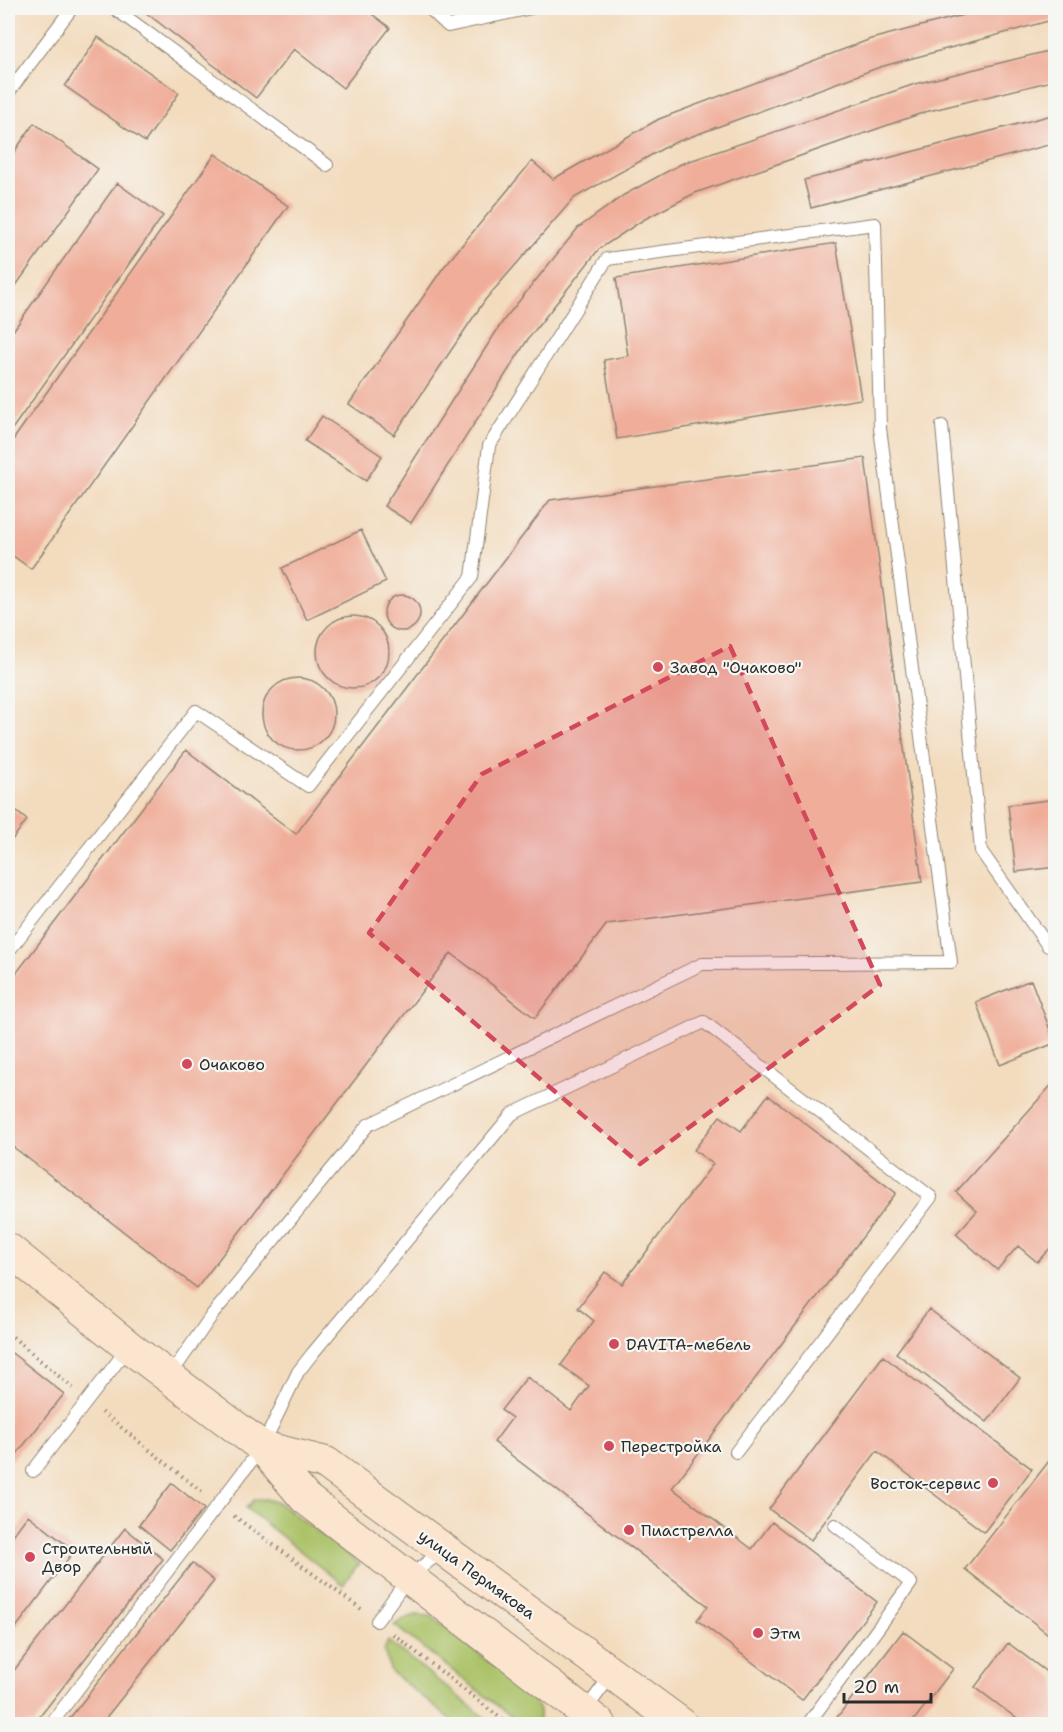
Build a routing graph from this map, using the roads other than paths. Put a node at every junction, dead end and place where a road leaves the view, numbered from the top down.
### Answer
1 (72, 8) edge
2 (114, 8) edge
3 (429, 8) edge
4 (531, 8) edge
5 (8, 93) edge
6 (327, 165) dead end
7 (942, 426) dead end
8 (1056, 945) edge
9 (8, 952) edge
10 (8, 1249) edge
11 (129, 1347) junction
12 (169, 1377) junction
13 (262, 1447) junction
14 (736, 1452) dead end
15 (33, 1471) dead end
16 (835, 1525) dead end
17 (443, 1549) junction
18 (409, 1577) junction
19 (377, 1621) road end
20 (613, 1674) junction
21 (585, 1720) edge
22 (51, 1725) edge
23 (681, 1725) edge
24 (808, 1725) edge

1 - 5 lane
2 - 6 lane
3 - 4 lane
7 - 8 lane
9 - 12 lane
10 - 11 street, улица Пермякова
11 - 12 street, улица Пермякова
11 - 15 lane
12 - 13 street, улица Пермякова
13 - 14 lane
13 - 17 street, улица Пермякова
13 - 18 street, улица Пермякова
13 - 22 lane
16 - 24 lane
17 - 18 lane
17 - 20 street, улица Пермякова
18 - 19 lane
18 - 21 street, улица Пермякова
20 - 21 lane
20 - 23 street, улица Пермякова

